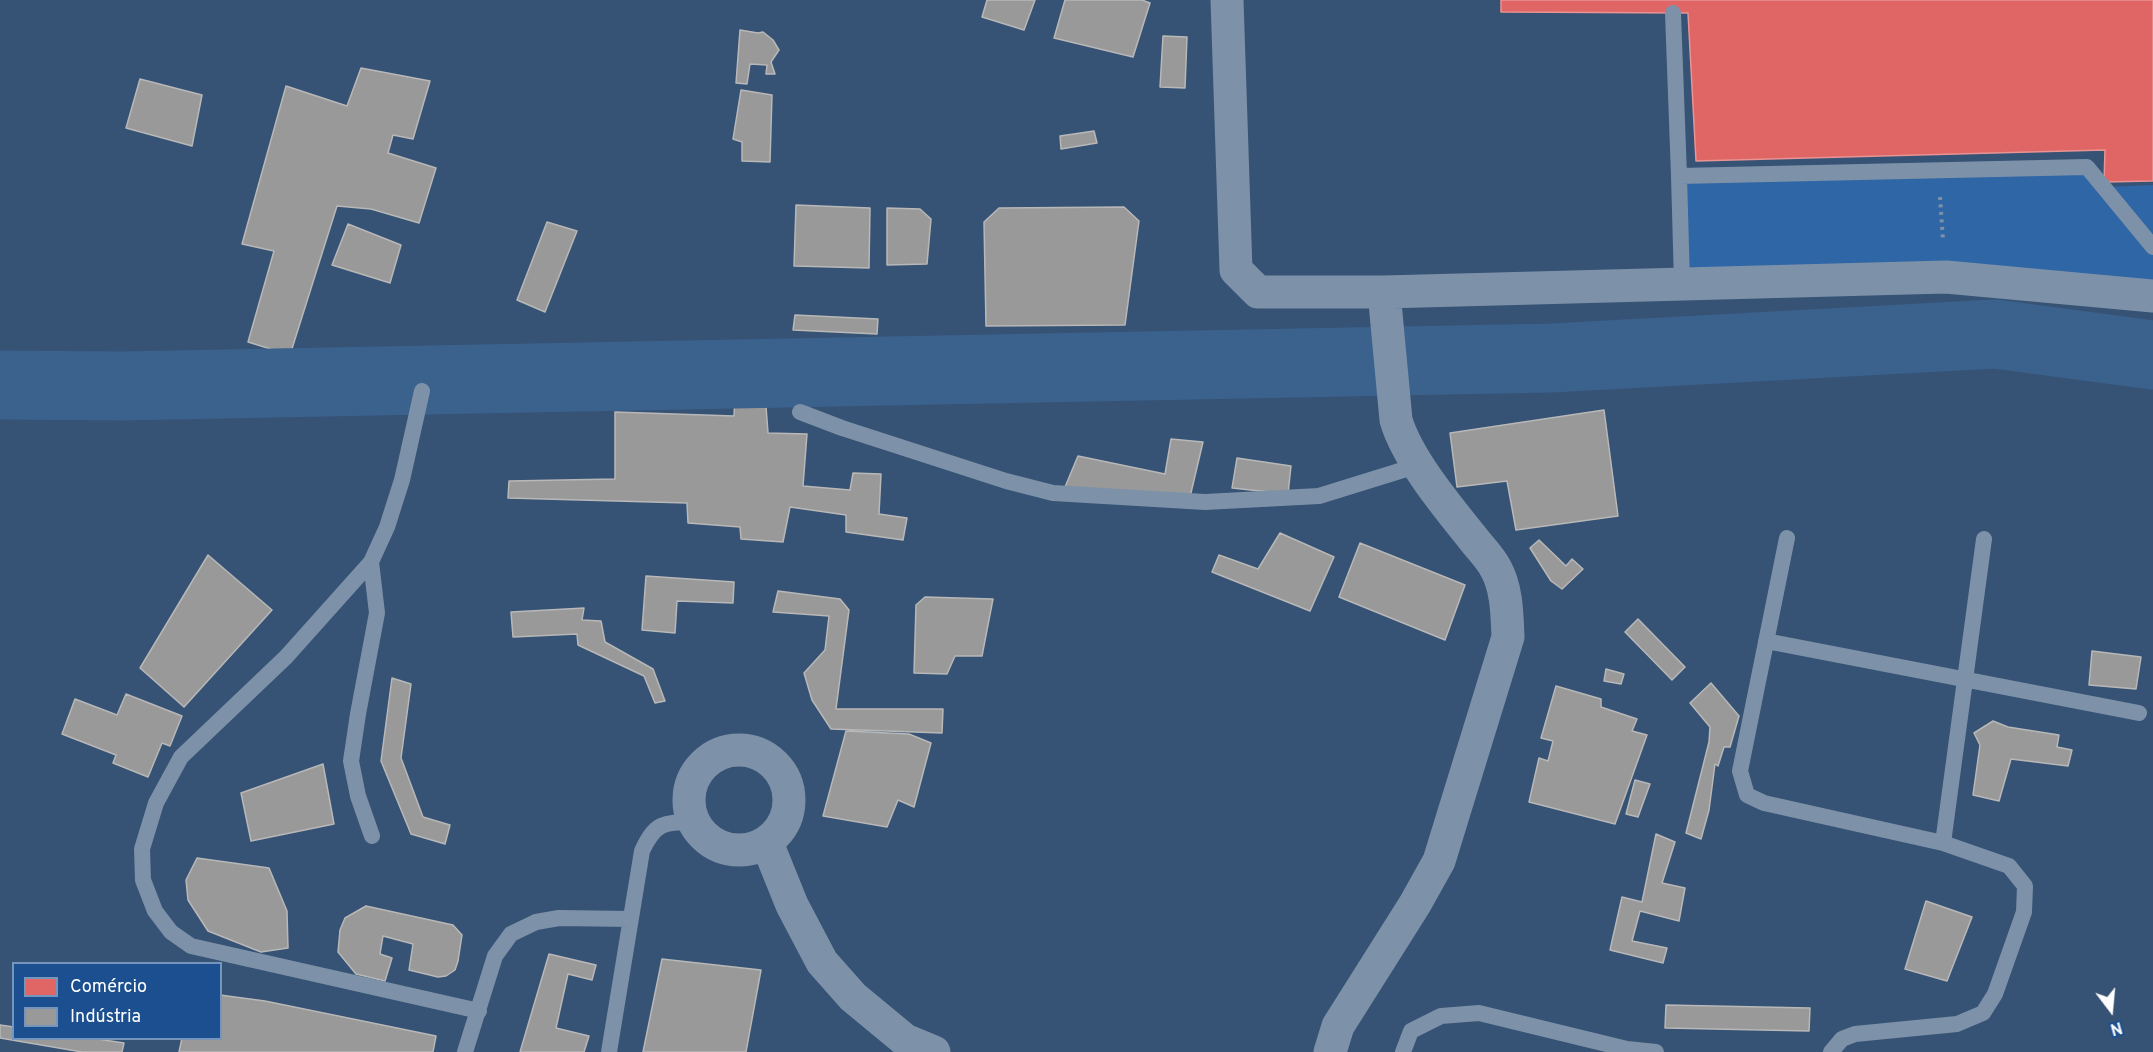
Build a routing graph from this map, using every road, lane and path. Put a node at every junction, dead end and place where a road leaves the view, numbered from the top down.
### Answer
1 (1227, 0) edge
2 (1674, 13) dead end
3 (1939, 171) junction
4 (1679, 176) junction
5 (2153, 247) edge
6 (1946, 277) junction
7 (1682, 284) junction
8 (2153, 296) edge
9 (1385, 305) junction
10 (422, 392) dead end
11 (800, 412) dead end
12 (1419, 465) junction
13 (1787, 538) dead end
14 (1983, 538) dead end
15 (371, 562) junction
16 (1766, 641) junction
17 (1965, 679) junction
18 (2139, 712) dead end
19 (693, 822) junction
20 (372, 836) dead end
21 (767, 843) junction
22 (1942, 843) junction
23 (631, 918) junction
24 (478, 1011) junction
25 (910, 1048) edge
26 (1627, 1051) edge
27 (465, 1052) edge
28 (609, 1052) edge
29 (1330, 1052) edge
30 (1402, 1052) edge
31 (1656, 1052) edge
32 (1831, 1052) edge

1 - 9 street
2 - 4 lane
3 - 4 lane
3 - 5 lane
3 - 6 path
4 - 7 lane
6 - 7 street
6 - 8 street
7 - 9 street
9 - 12 street
10 - 15 lane
11 - 12 lane
12 - 29 street
13 - 16 lane
14 - 17 lane
15 - 20 lane
15 - 24 lane
16 - 17 lane
16 - 22 lane
17 - 18 lane
17 - 22 lane
19 - 21 street
19 - 21 street
19 - 23 lane
21 - 25 street
22 - 32 lane
23 - 24 lane
23 - 28 lane
24 - 27 lane
26 - 30 lane
26 - 31 lane

